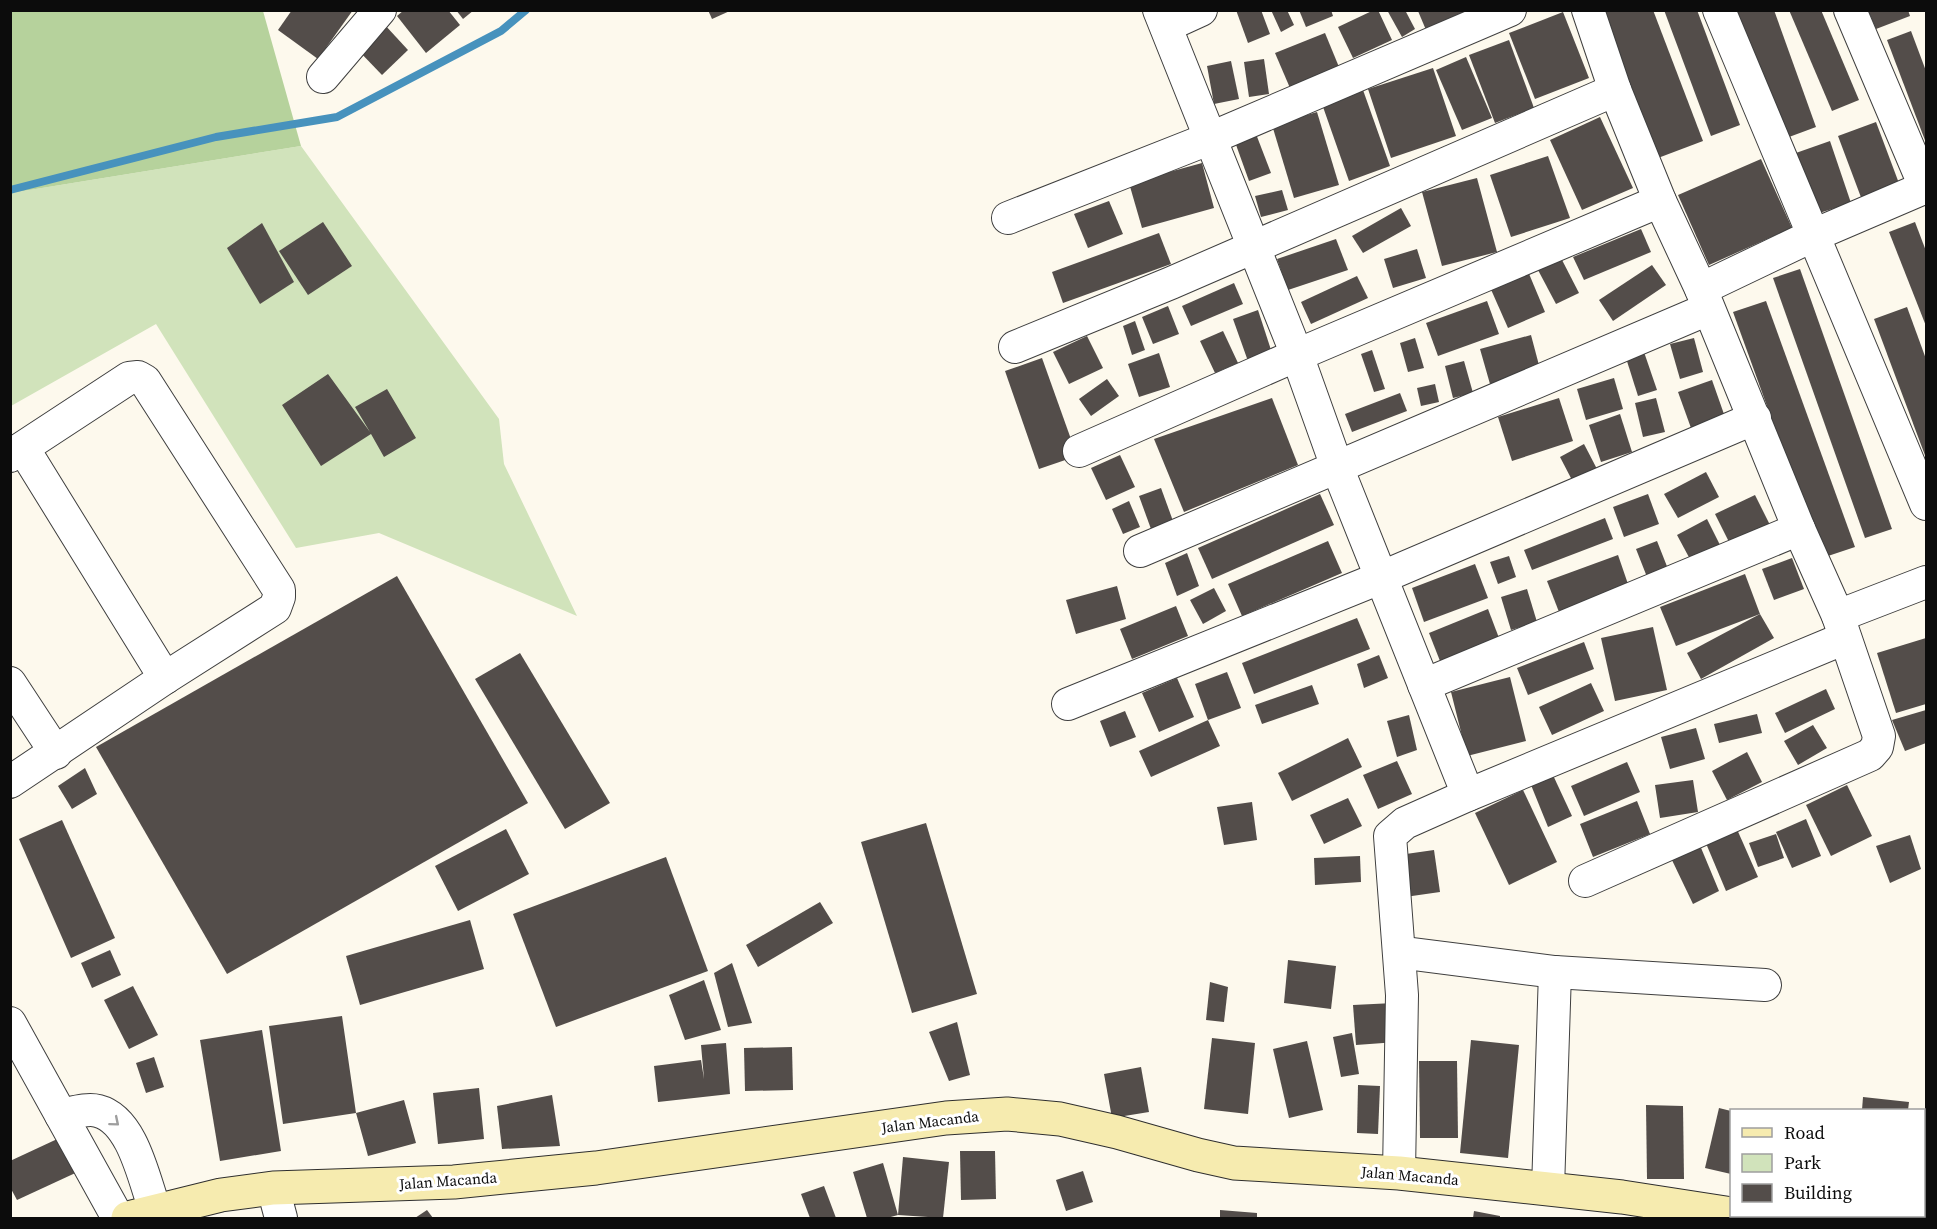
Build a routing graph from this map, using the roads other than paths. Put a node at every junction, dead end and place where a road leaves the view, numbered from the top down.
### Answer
1 (380, 10) edge
2 (1201, 10) edge
3 (1510, 10) edge
4 (1588, 10) edge
5 (1719, 10) edge
6 (1850, 10) edge
7 (1162, 18) edge
8 (323, 77) dead end
9 (1615, 90) junction
10 (1211, 138) junction
11 (1926, 188) edge
12 (1660, 201) junction
13 (1008, 219) dead end
14 (1814, 234) junction
15 (1254, 246) junction
16 (1705, 299) junction
17 (1015, 347) dead end
18 (1297, 355) junction
19 (1755, 418) junction
20 (1079, 451) dead end
21 (17, 452) edge
22 (1336, 467) junction
23 (1926, 504) edge
24 (1799, 529) junction
25 (1140, 551) dead end
26 (1380, 578) junction
27 (1926, 582) edge
28 (1841, 627) junction
29 (165, 678) junction
30 (10, 683) edge
31 (1424, 686) junction
32 (1068, 704) dead end
33 (56, 753) junction
34 (10, 782) edge
35 (1468, 795) junction
36 (1585, 880) dead end
37 (1413, 954) dead end
38 (1555, 972) junction
39 (1765, 985) dead end
40 (10, 1023) edge
41 (61, 1115) junction
42 (1399, 1173) junction
43 (1548, 1189) junction
44 (277, 1203) edge
45 (141, 1214) edge
46 (1730, 1214) edge
47 (118, 1218) edge

1 - 8 street
2 - 7 street
3 - 10 street
4 - 9 street
5 - 14 street
6 - 11 street
7 - 10 street
9 - 12 street
9 - 15 street
10 - 13 street
10 - 15 street
11 - 14 street
12 - 16 street
12 - 18 street
14 - 16 street
14 - 23 street
15 - 17 street
15 - 18 street
16 - 19 street
16 - 22 street
18 - 20 street
18 - 22 street
19 - 24 street
19 - 26 street
21 - 29 street
21 - 29 street
22 - 25 street
22 - 26 street
24 - 28 street
24 - 31 street
26 - 31 street
26 - 32 street
27 - 28 street
28 - 35 street
28 - 36 street
29 - 33 street
30 - 33 street
31 - 35 street
33 - 34 street
35 - 42 street
37 - 38 street
38 - 39 street
38 - 43 street
40 - 41 street
41 -> 45 street
41 - 47 street
42 - 43 street, Jalan Macanda
42 - 44 street, Jalan Macanda
43 - 46 street, Jalan Macanda
44 - 45 street, Jalan Macanda

